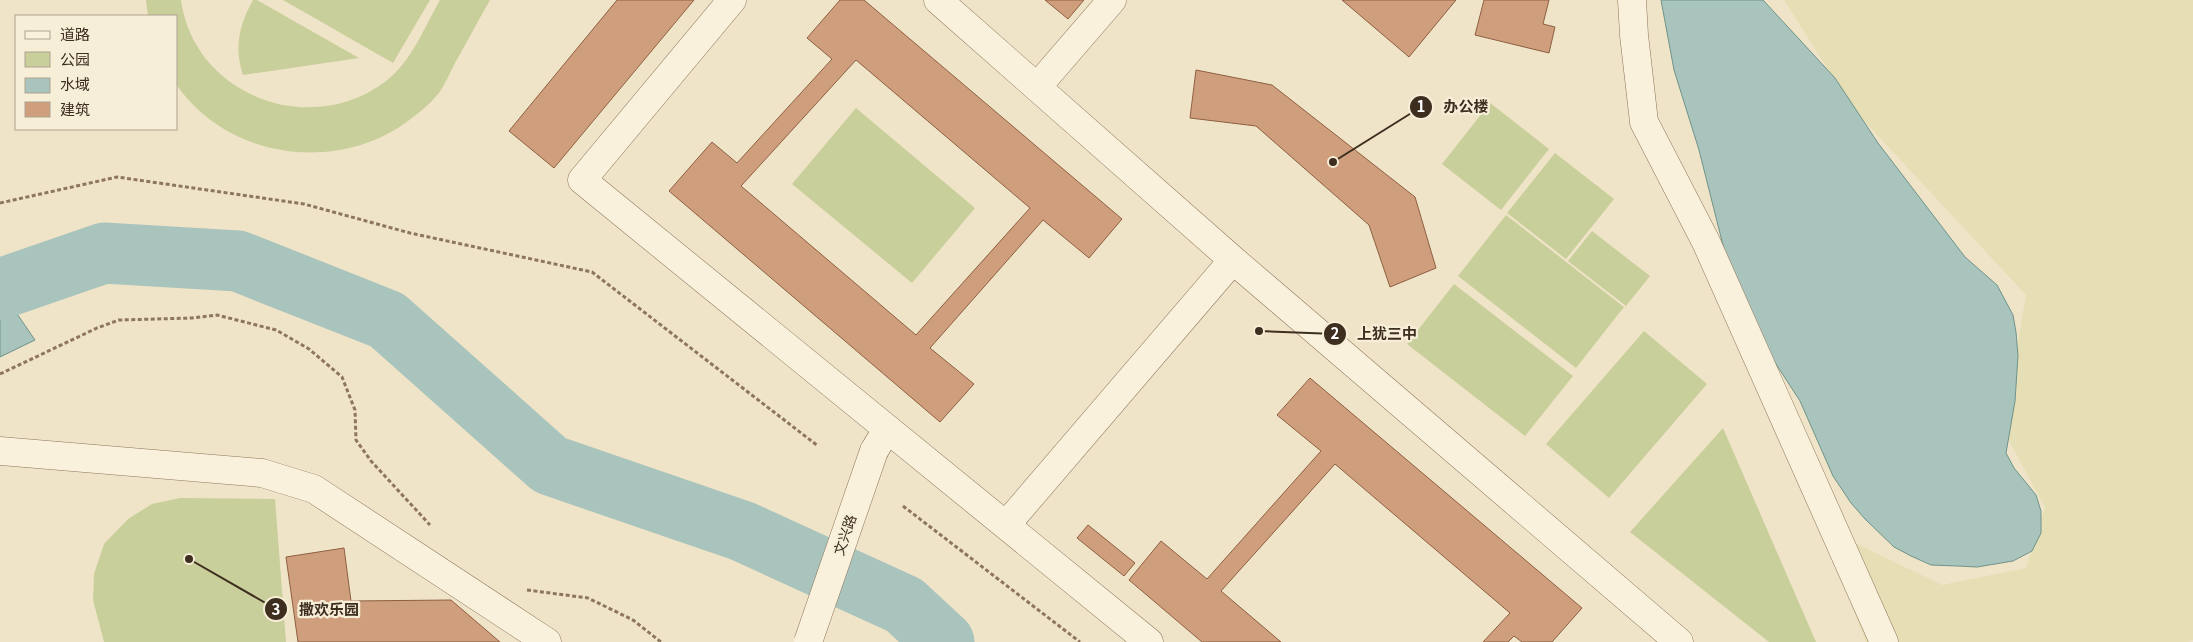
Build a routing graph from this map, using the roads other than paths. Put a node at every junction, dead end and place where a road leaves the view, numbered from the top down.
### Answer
1 (732, 0) edge
2 (938, 0) edge
3 (1112, 0) edge
4 (1632, 0) edge
5 (1037, 87) junction
6 (1233, 260) junction
7 (880, 440) junction
8 (0, 451) edge
9 (1006, 525) junction
10 (547, 642) edge
11 (808, 642) edge
12 (1149, 642) edge
13 (1679, 642) edge
14 (1884, 642) edge

1 - 7 street
2 - 5 street
3 - 5 street
4 - 14 street
5 - 6 street
6 - 9 street
6 - 13 street
7 - 9 street
7 - 11 street, 文兴路, bridge
8 - 10 street
9 - 12 street

